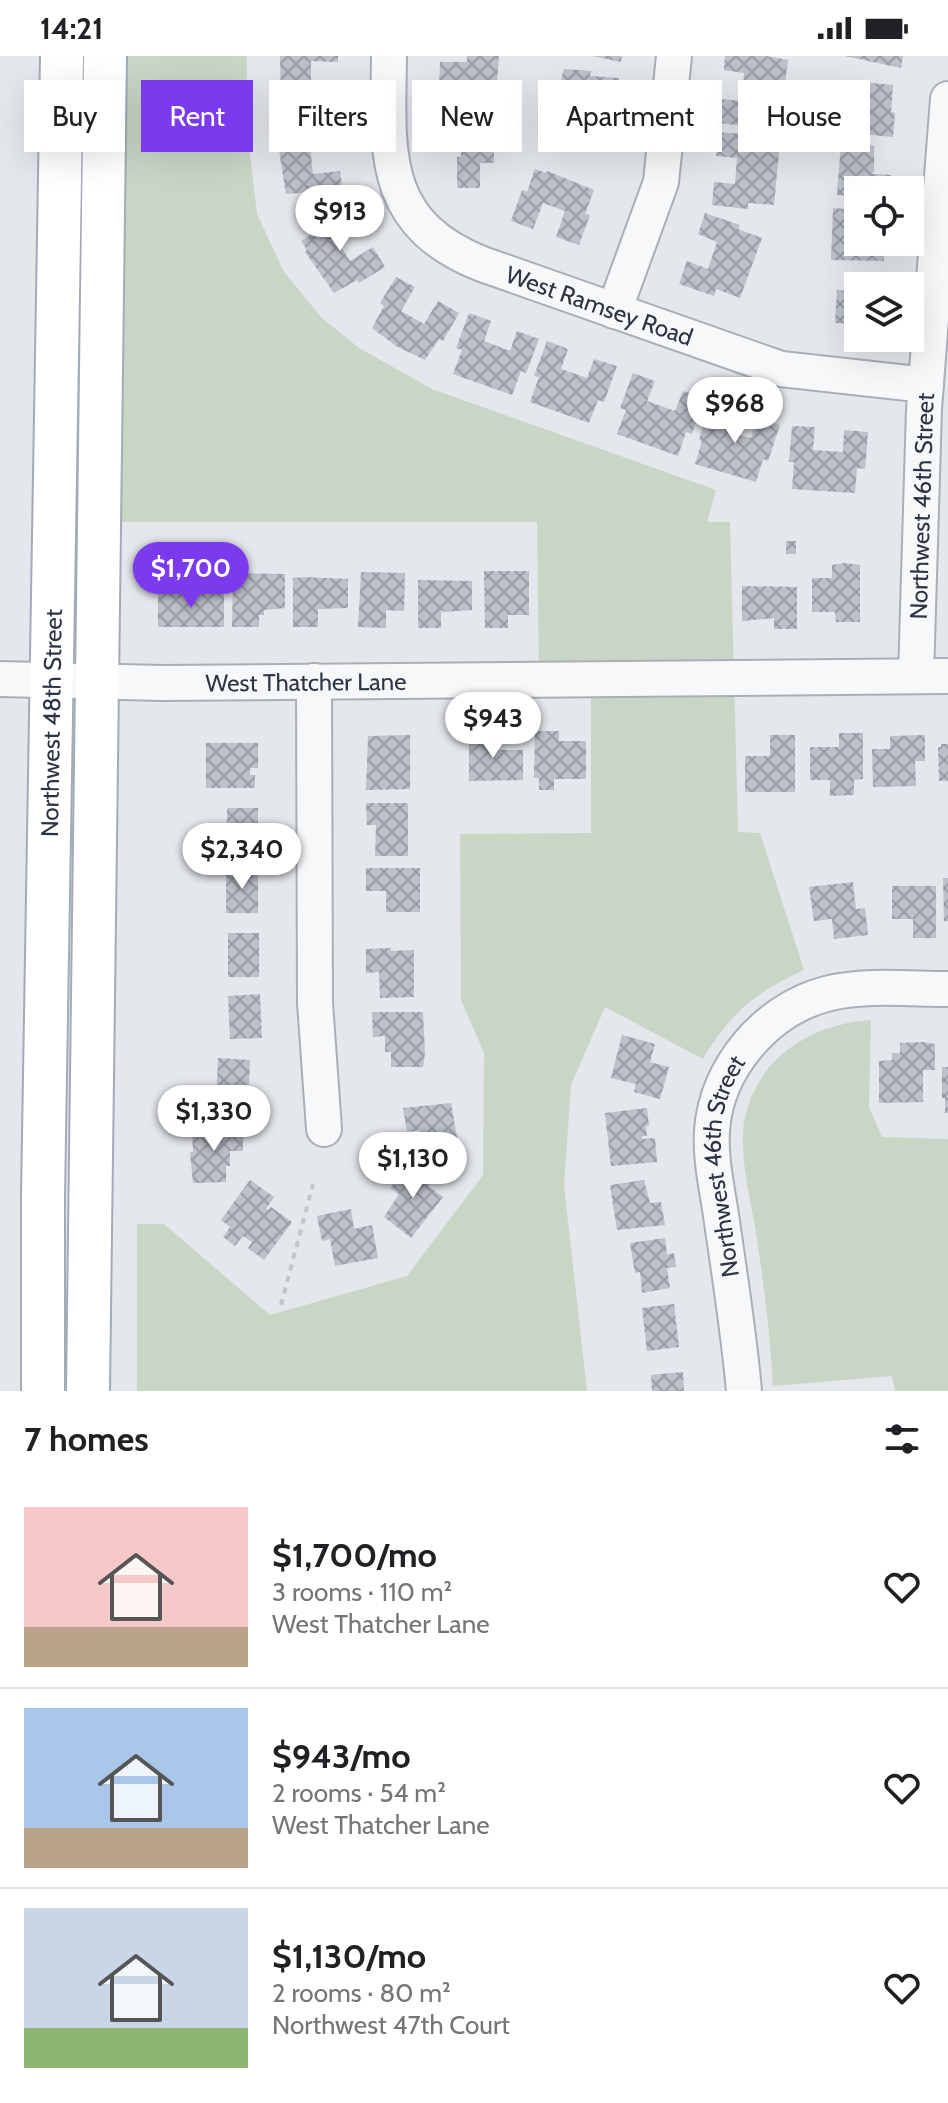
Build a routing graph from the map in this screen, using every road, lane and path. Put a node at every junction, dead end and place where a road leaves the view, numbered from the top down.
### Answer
1 (62, 56) edge
2 (105, 56) edge
3 (389, 56) edge
4 (674, 56) edge
5 (948, 99) edge
6 (944, 230) edge
7 (614, 311) junction
8 (926, 385) junction
9 (932, 676) edge
10 (0, 679) edge
11 (51, 680) junction
12 (98, 680) junction
13 (314, 681) junction
14 (948, 989) edge
15 (324, 1129) dead end
16 (313, 1184) dead end
17 (281, 1305) dead end
18 (43, 1391) edge
19 (88, 1391) edge
20 (744, 1391) edge

1 - 11 main road, Northwest 48th Street
2 - 12 main road, Northwest 48th Street
3 - 7 street, West Ramsey Road
4 - 7 street
5 - 6 street, Northwest 46th Street
6 - 8 street, Northwest 46th Street
7 - 8 street, West Ramsey Road
8 - 9 street, Northwest 46th Street
9 - 13 street, West Thatcher Lane
10 - 11 street, West Thatcher Lane
11 - 12 street, West Thatcher Lane
11 - 18 main road, Northwest 48th Street
12 - 13 street, West Thatcher Lane
12 - 19 main road, Northwest 48th Street
13 - 15 street
14 - 20 street, Northwest 46th Street
16 - 17 path

